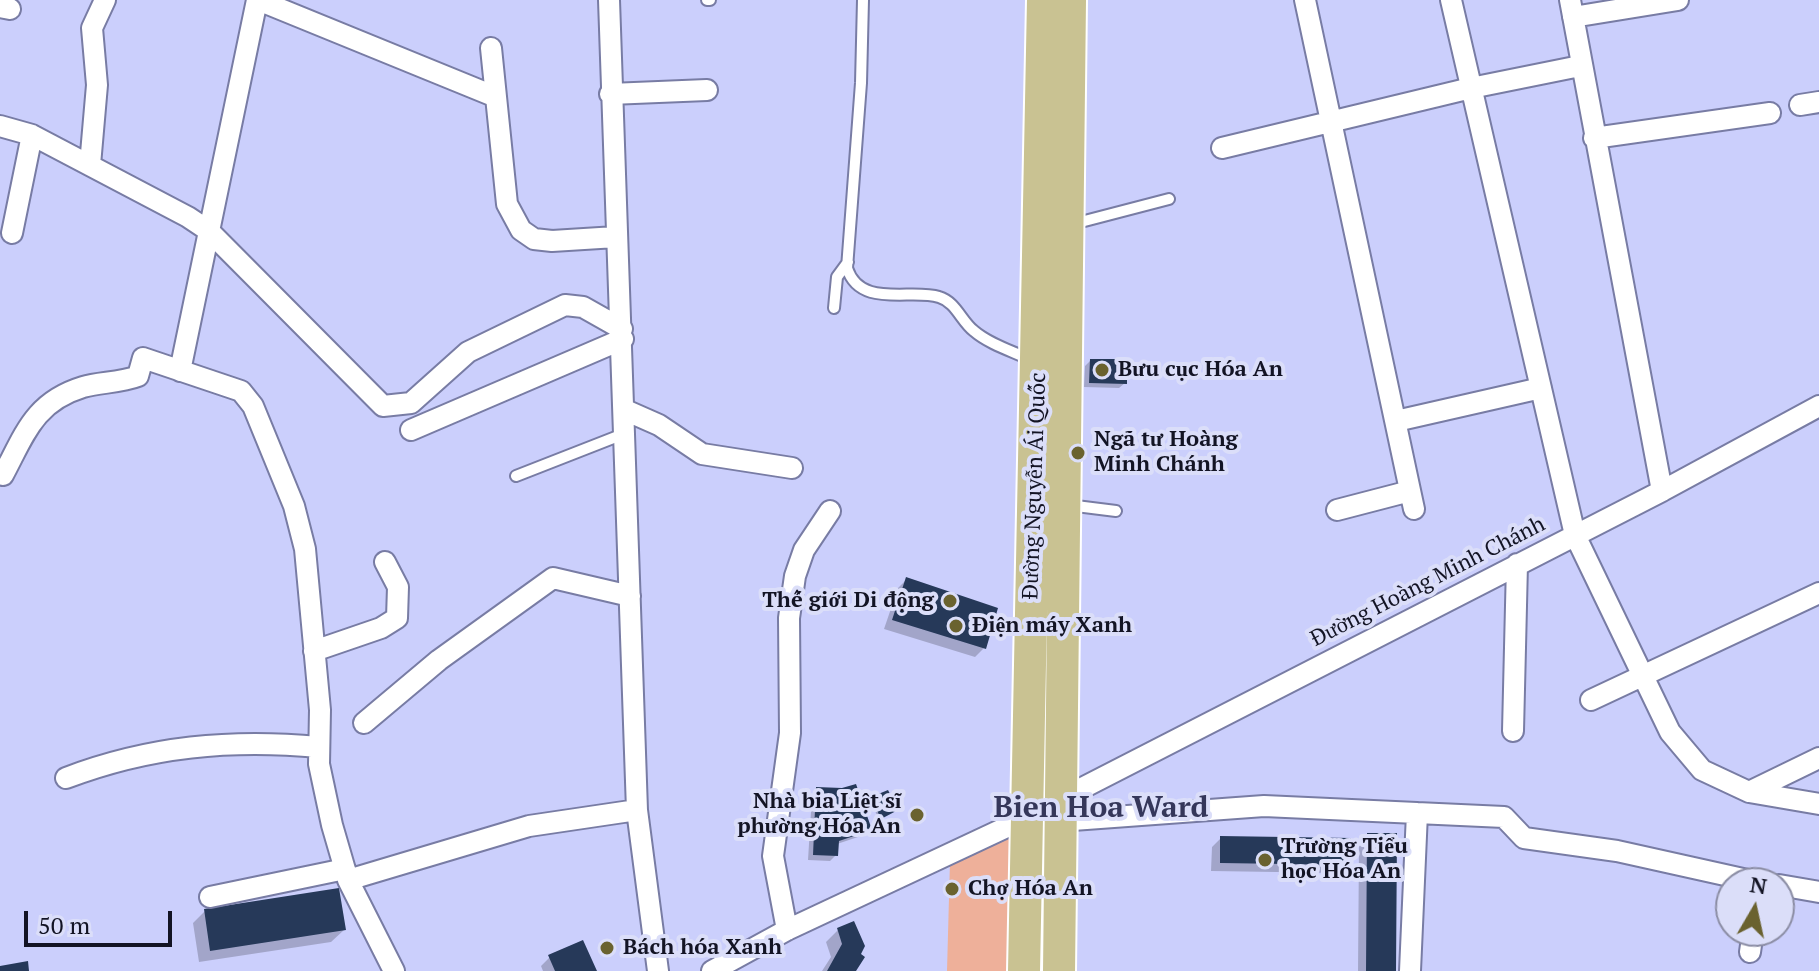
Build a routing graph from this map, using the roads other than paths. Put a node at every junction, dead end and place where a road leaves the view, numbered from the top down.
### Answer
1 (105, 0) edge
2 (258, 0) edge
3 (609, 0) edge
4 (863, 0) edge
5 (1043, 0) edge
6 (1070, 0) edge
7 (1305, 0) edge
8 (1451, 0) edge
9 (1678, 0) edge
10 (1571, 8) edge
11 (491, 48) dead end
12 (1580, 66) junction
13 (1471, 88) junction
14 (707, 90) dead end
15 (610, 94) junction
16 (496, 97) junction
17 (1770, 113) dead end
18 (1334, 121) junction
19 (0, 126) edge
20 (32, 135) junction
21 (1594, 138) junction
22 (1222, 148) dead end
23 (90, 165) junction
24 (1169, 199) dead end
25 (1067, 226) junction
26 (209, 231) junction
27 (12, 233) dead end
28 (616, 237) junction
29 (848, 262) junction
30 (834, 308) dead end
31 (622, 334) junction
32 (1038, 364) junction
33 (180, 371) junction
34 (1541, 388) junction
35 (1819, 406) edge
36 (625, 410) junction
37 (1396, 421) junction
38 (411, 430) dead end
39 (626, 433) junction
40 (792, 468) dead end
41 (3, 475) dead end
42 (516, 476) dead end
43 (1662, 491) junction
44 (1062, 504) junction
45 (1337, 510) dead end
46 (830, 511) dead end
47 (1116, 511) dead end
48 (1575, 535) junction
49 (385, 562) dead end
50 (1517, 564) junction
51 (1819, 593) edge
52 (630, 596) junction
53 (314, 651) junction
54 (1643, 676) junction
55 (1591, 700) dead end
56 (364, 723) dead end
57 (1513, 731) dead end
58 (319, 747) junction
59 (1819, 758) edge
60 (66, 778) dead end
61 (1749, 792) junction
62 (1819, 804) edge
63 (637, 810) junction
64 (1059, 811) junction
65 (1417, 813) junction
66 (1026, 818) junction
67 (1715, 873) edge
68 (347, 874) junction
69 (1795, 888) edge
70 (1819, 892) edge
71 (210, 897) dead end
72 (787, 930) junction
73 (1751, 947) edge
74 (1750, 952) dead end
75 (394, 971) edge
76 (658, 971) edge
77 (712, 971) edge
78 (1024, 971) edge
79 (1059, 971) edge
80 (1410, 971) edge

1 - 23 street
2 - 16 street
2 - 26 street
3 - 15 street
4 - 29 lane
5 - 32 main road, Đường Nguyễn Ái Quốc
6 - 25 main road, Đường Nguyễn Ái Quốc
7 - 18 street
8 - 13 street
9 - 10 street
10 - 12 street
11 - 16 street
12 - 13 street
12 - 21 street
13 - 18 street
13 - 34 street
14 - 15 street
15 - 28 street
16 - 28 street
17 - 21 street
18 - 22 street
18 - 37 street
19 - 20 street
20 - 23 street
20 - 27 street
21 - 43 street
23 - 26 street
24 - 25 lane
25 - 44 main road, Đường Nguyễn Ái Quốc
26 - 31 street
26 - 33 street
28 - 31 street
29 - 30 lane
29 - 32 lane
31 - 36 street
31 - 38 street
32 - 66 main road, Đường Nguyễn Ái Quốc
33 - 41 street
33 - 53 street
34 - 37 street
34 - 48 street
35 - 43 street, Đường Hoàng Minh Chánh
36 - 39 street
36 - 40 street
37 - 45 street
39 - 42 lane
39 - 52 street
43 - 48 street, Đường Hoàng Minh Chánh
44 - 47 lane
44 - 64 main road, Đường Nguyễn Ái Quốc
46 - 72 street
48 - 50 street, Đường Hoàng Minh Chánh
48 - 54 street
49 - 53 street
50 - 57 street
50 - 64 street, Đường Hoàng Minh Chánh
51 - 54 street
52 - 56 street
52 - 63 street
53 - 58 street
54 - 55 street
54 - 61 street
58 - 60 street
58 - 68 street
59 - 61 street
61 - 62 street
63 - 68 street
63 - 76 street
64 - 65 street
64 - 66 main road
64 - 79 main road, Đường Nguyễn Ái Quốc
65 - 67 street
65 - 80 street
66 - 72 street
66 - 78 main road, Đường Nguyễn Ái Quốc
68 - 71 street
68 - 75 street
69 - 70 street
72 - 77 street
73 - 74 street

